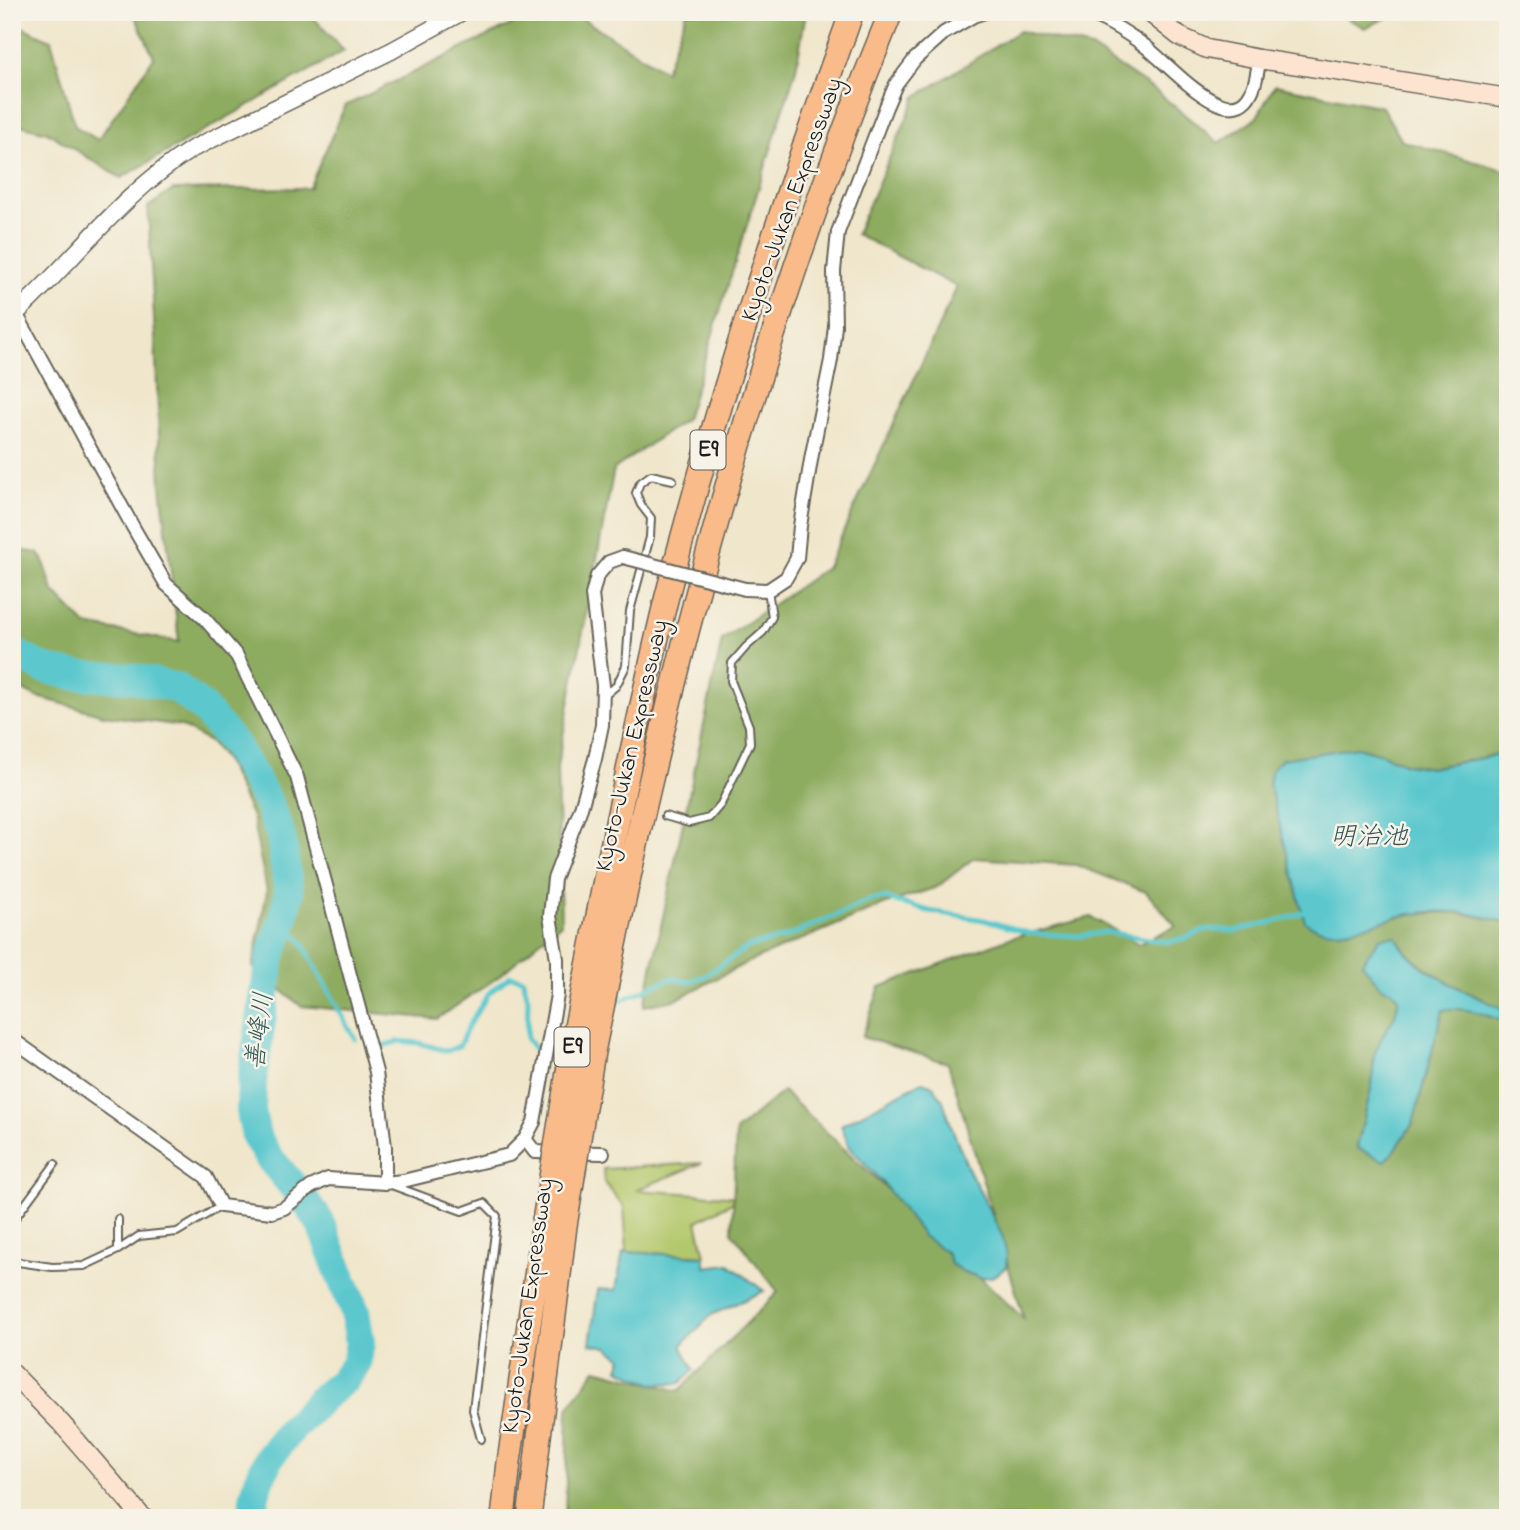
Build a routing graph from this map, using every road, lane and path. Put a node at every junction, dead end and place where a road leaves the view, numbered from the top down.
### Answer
1 (461, 12) edge
2 (852, 12) edge
3 (891, 12) edge
4 (985, 12) edge
5 (1084, 12) edge
6 (1149, 12) edge
7 (1259, 59) junction
8 (1508, 98) edge
9 (14, 312) edge
10 (673, 480) dead end
11 (768, 590) junction
12 (603, 697) junction
13 (665, 816) dead end
14 (617, 878) junction
15 (12, 1039) edge
16 (525, 1139) junction
17 (603, 1153) dead end
18 (55, 1164) dead end
19 (386, 1183) junction
20 (221, 1206) junction
21 (117, 1219) dead end
22 (554, 1223) junction
23 (12, 1231) edge
24 (118, 1250) junction
25 (12, 1258) edge
26 (12, 1373) edge
27 (481, 1439) dead end
28 (143, 1518) edge
29 (503, 1518) edge
30 (529, 1518) edge

1 - 9 street
2 - 14 highway, Kyoto-Jukan Expressway / E9
3 - 14 highway, Kyoto-Jukan Expressway / E9
4 - 11 street
5 - 7 street
6 - 7 main road
7 - 8 main road
9 - 19 street
10 - 12 lane
11 - 12 street, bridge
11 - 13 lane
12 - 16 street
14 - 22 highway, Kyoto-Jukan Expressway / E9, bridge
15 - 20 street
16 - 17 street
16 - 19 street
18 - 23 lane
19 - 20 street
19 - 27 lane
20 - 24 lane
21 - 24 lane
22 - 29 highway, Kyoto-Jukan Expressway / E9
22 - 30 highway, Kyoto-Jukan Expressway / E9
24 - 25 lane
26 - 28 main road

